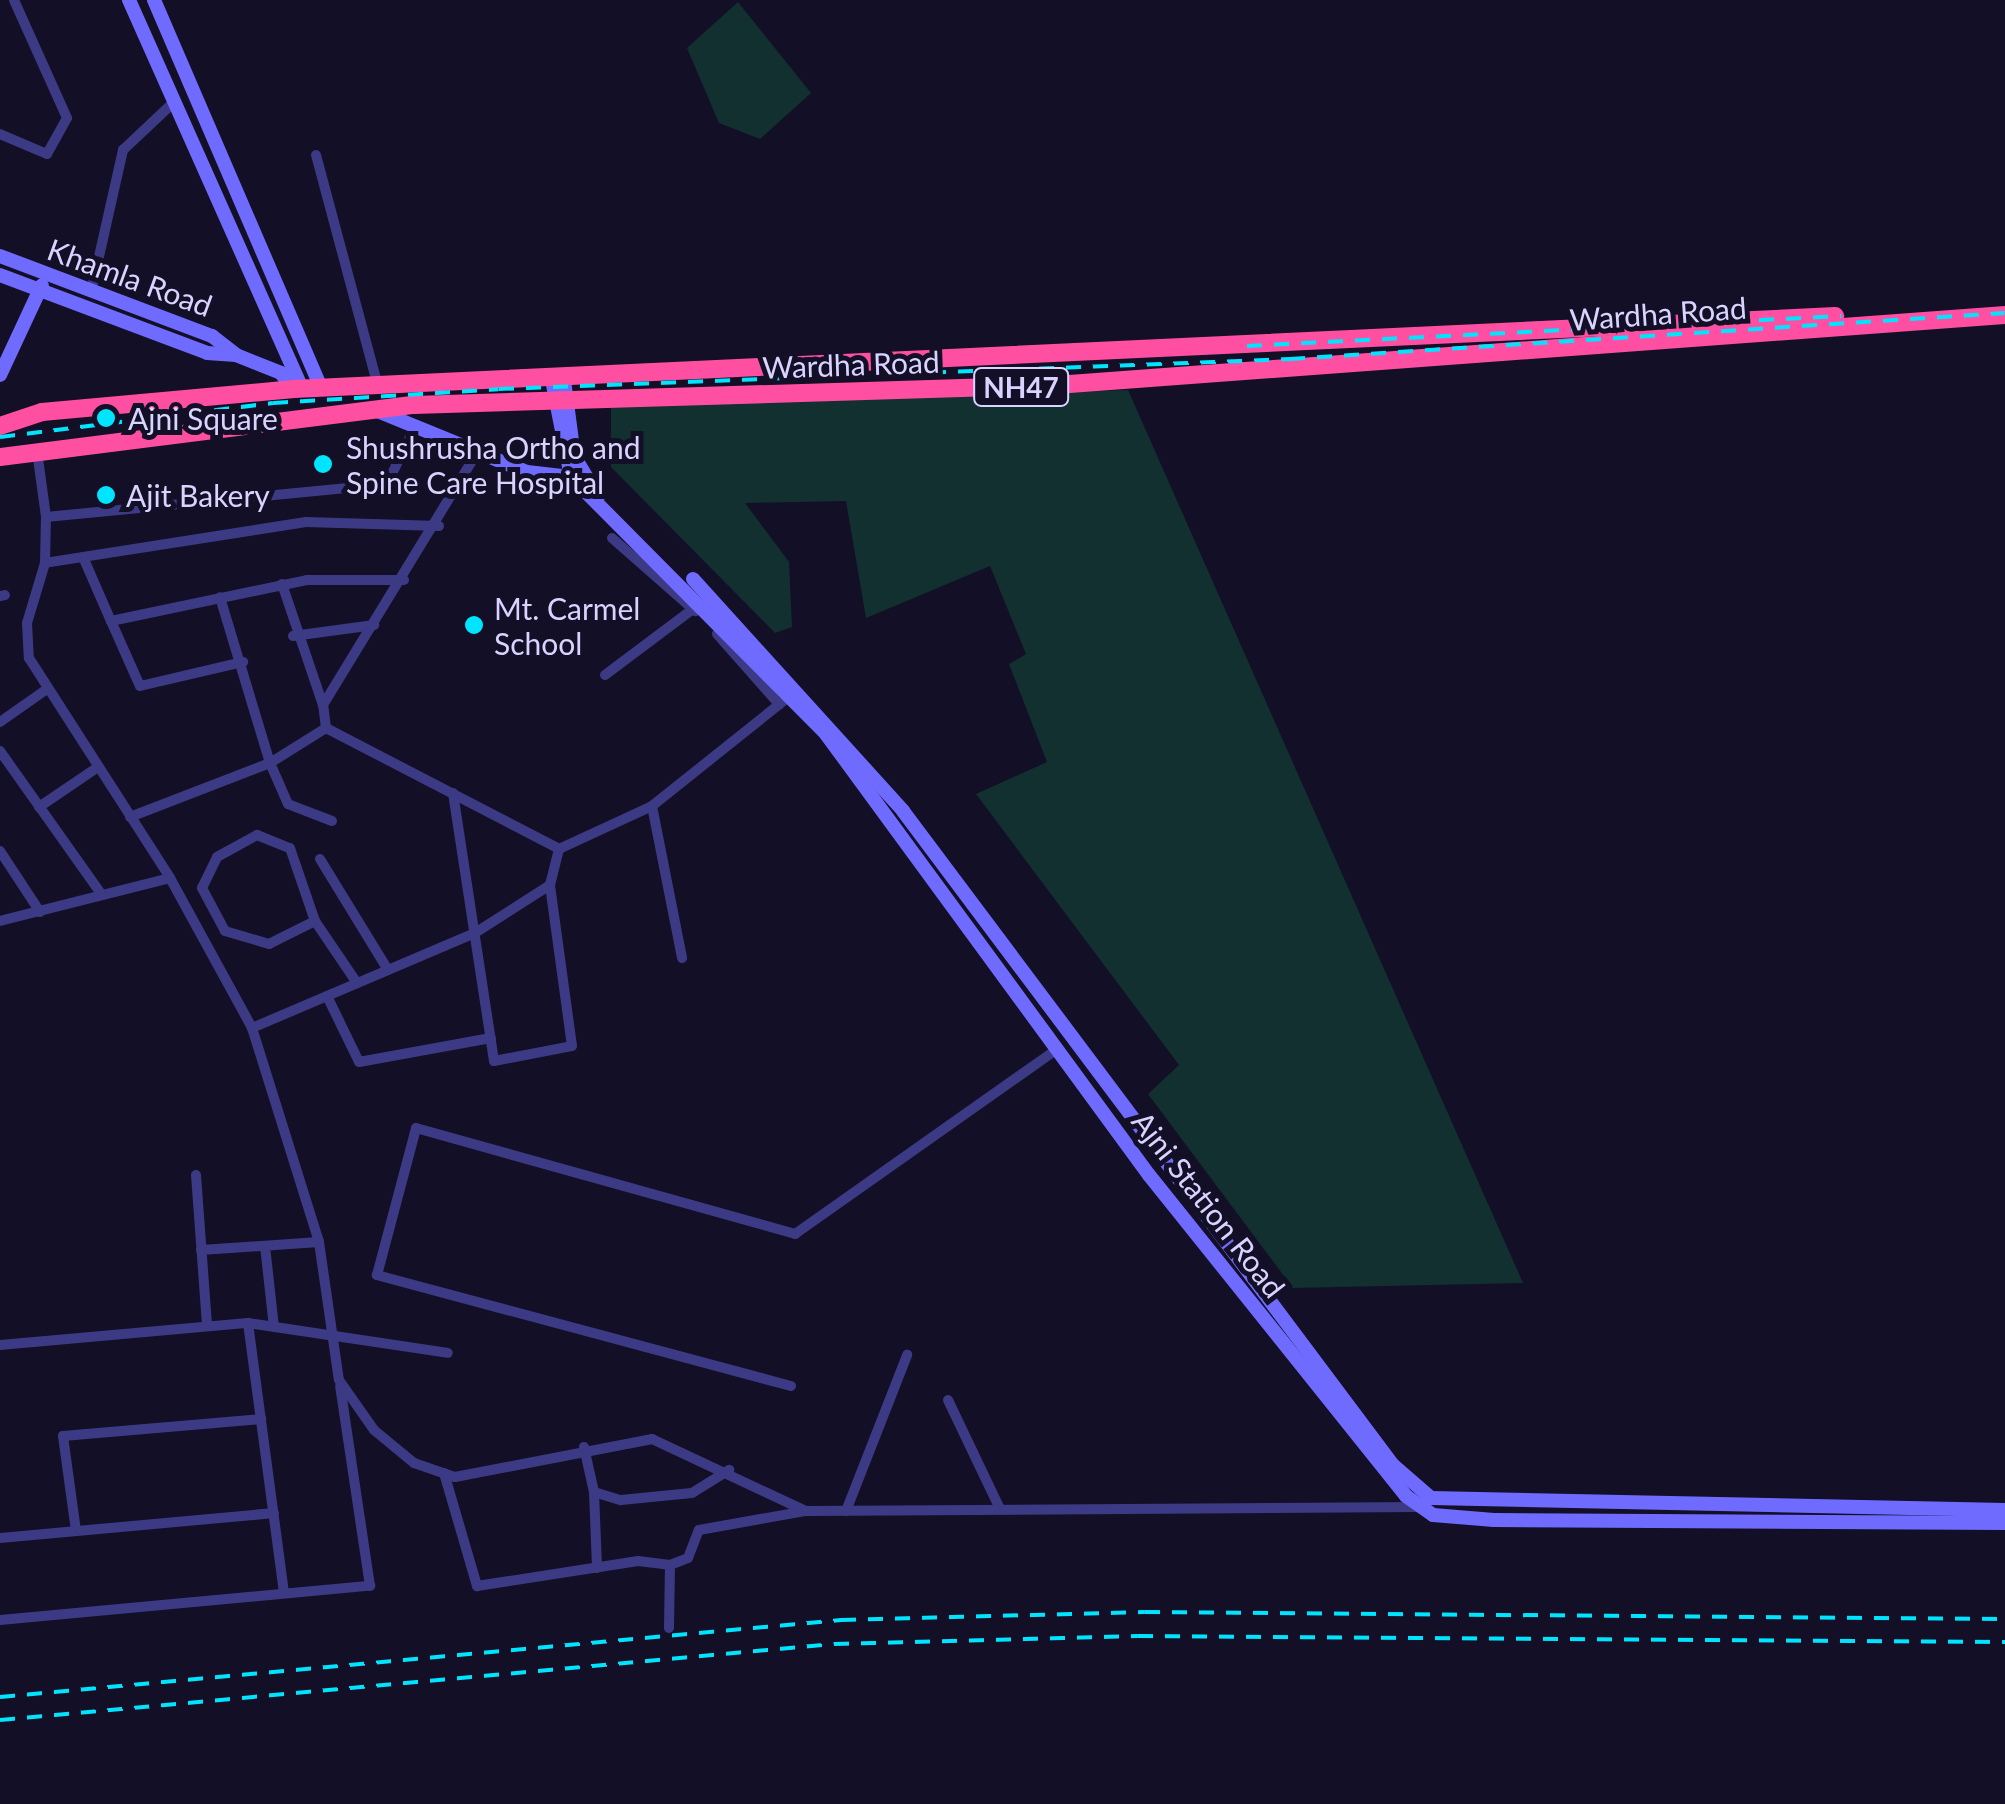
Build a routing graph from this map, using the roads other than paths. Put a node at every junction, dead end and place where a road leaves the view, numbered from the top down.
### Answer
1 (14, 0) edge
2 (129, 0) edge
3 (154, 0) edge
4 (174, 102) junction
5 (0, 134) edge
6 (316, 155) dead end
7 (0, 256) edge
8 (0, 275) edge
9 (46, 276) junction
10 (38, 292) junction
11 (91, 292) junction
12 (2005, 303) edge
13 (2005, 315) edge
14 (304, 345) junction
15 (286, 352) junction
16 (236, 355) junction
17 (0, 375) edge
18 (558, 380) junction
19 (378, 386) junction
20 (321, 388) junction
21 (297, 389) junction
22 (561, 401) junction
23 (374, 409) junction
24 (4, 423) edge
25 (414, 430) junction
26 (37, 452) junction
27 (477, 453) junction
28 (0, 457) edge
29 (582, 485) junction
30 (46, 518) junction
31 (439, 526) junction
32 (612, 538) dead end
33 (82, 557) junction
34 (45, 562) junction
35 (404, 580) junction
36 (282, 584) junction
37 (220, 597) junction
38 (693, 608) junction
39 (111, 621) junction
40 (374, 625) junction
41 (294, 636) junction
42 (243, 662) junction
43 (604, 675) dead end
44 (800, 688) junction
45 (46, 689) junction
46 (783, 701) junction
47 (322, 705) junction
48 (0, 722) edge
49 (326, 728) junction
50 (0, 751) edge
51 (270, 763) junction
52 (98, 767) junction
53 (452, 794) junction
54 (652, 806) junction
55 (39, 807) junction
56 (130, 817) junction
57 (332, 821) dead end
58 (559, 849) junction
59 (0, 851) edge
60 (320, 858) dead end
61 (170, 878) junction
62 (550, 886) junction
63 (102, 896) junction
64 (210, 904) junction
65 (40, 912) junction
66 (190, 915) junction
67 (315, 921) junction
68 (0, 922) edge
69 (476, 933) junction
70 (682, 958) dead end
71 (388, 970) junction
72 (357, 983) junction
73 (328, 996) junction
74 (252, 1028) junction
75 (491, 1038) junction
76 (1058, 1041) junction
77 (1144, 1139) junction
78 (1130, 1150) junction
79 (196, 1176) dead end
80 (319, 1242) junction
81 (265, 1246) junction
82 (201, 1250) junction
83 (1247, 1285) junction
84 (248, 1323) junction
85 (207, 1326) junction
86 (274, 1326) junction
87 (336, 1334) junction
88 (0, 1345) edge
89 (448, 1353) dead end
90 (906, 1354) dead end
91 (339, 1380) junction
92 (791, 1386) dead end
93 (948, 1400) dead end
94 (261, 1419) junction
95 (584, 1447) junction
96 (729, 1470) junction
97 (444, 1473) junction
98 (594, 1492) junction
99 (1424, 1501) junction
100 (1000, 1509) junction
101 (2005, 1510) edge
102 (806, 1511) junction
103 (274, 1512) junction
104 (846, 1512) junction
105 (1857, 1513) junction
106 (2005, 1523) edge
107 (76, 1531) junction
108 (0, 1538) edge
109 (670, 1565) junction
110 (597, 1568) junction
111 (284, 1592) junction
112 (0, 1620) edge
113 (669, 1628) dead end

1 - 5 street
2 - 4 main road
3 - 14 main road
4 - 11 street
4 - 15 main road
6 - 19 street
7 - 9 main road, Khamla Road
8 - 10 main road, Khamla Road
9 - 10 main road
9 - 11 main road, Khamla Road
10 - 16 main road, Khamla Road
10 - 17 main road
11 - 16 main road, Khamla Road
12 - 18 highway, Wardha Road / NH47
13 - 22 highway, Wardha Road / NH47
14 - 15 main road
14 - 20 main road
15 - 21 main road
16 - 21 main road, Khamla Road
18 - 19 highway, Wardha Road / NH47
18 - 22 main road
19 - 20 highway, Wardha Road / NH47
20 - 21 highway, Wardha Road / NH47
21 - 24 highway, Wardha Road / NH47
22 - 23 highway, Wardha Road / NH47
22 - 29 main road
22 - 29 main road
23 - 25 main road
23 - 26 highway, Wardha Road / NH47
25 - 27 main road
25 - 30 street
26 - 28 highway, Wardha Road / NH47
26 - 30 street
27 - 29 main road
27 - 31 street
29 - 44 main road, Ajni Station Road
29 - 46 main road, Ajni Station Road
30 - 34 street
31 - 33 street
31 - 35 street
32 - 38 street
33 - 34 street
33 - 39 street
34 - 45 street
35 - 36 street
35 - 40 street
36 - 37 street
36 - 41 street
37 - 39 street
37 - 42 street
38 - 43 street
38 - 46 street
39 - 42 street
40 - 41 street
40 - 47 street
41 - 47 street
42 - 51 street
44 - 46 street
44 - 76 main road, Ajni Station Road
45 - 48 street
45 - 52 street
46 - 54 street
46 - 76 main road, Ajni Station Road
47 - 49 street
49 - 51 street
49 - 53 street
50 - 55 street
51 - 56 street
51 - 57 street
52 - 55 street
52 - 56 street
53 - 58 street
53 - 69 street
54 - 58 street
54 - 70 street
55 - 63 street
56 - 61 street
58 - 62 street
59 - 65 street
60 - 71 street
61 - 63 street
61 - 66 street
62 - 69 street
62 - 75 street
63 - 65 street
64 - 66 street
64 - 67 street
64 - 67 street
65 - 68 street
66 - 74 street
67 - 72 street
69 - 71 street
69 - 75 street
71 - 72 street
72 - 73 street
73 - 74 street
73 - 75 street
74 - 80 street
76 - 77 main road, Ajni Station Road
76 - 78 main road, Ajni Station Road
76 - 92 street
77 - 78 main road
77 - 83 main road, Ajni Station Road
78 - 83 main road, Ajni Station Road
79 - 82 street
80 - 81 street
80 - 87 street
81 - 82 street
81 - 86 street
82 - 85 street
83 - 99 main road, Ajni Station Road
84 - 85 street
84 - 86 street
84 - 94 street
85 - 88 street
86 - 87 street
87 - 89 street
87 - 91 street
90 - 104 street
91 - 97 street
91 - 111 street
93 - 100 street
94 - 103 street
94 - 107 street
95 - 96 street
95 - 97 street
95 - 98 street
96 - 98 street
96 - 102 street
97 - 110 street
98 - 110 street
99 - 100 street
99 - 105 main road
100 - 104 street
101 - 105 main road
102 - 104 street
102 - 109 street
103 - 107 street
103 - 111 street
105 - 106 main road
107 - 108 street
109 - 110 street
109 - 113 street
111 - 112 street

